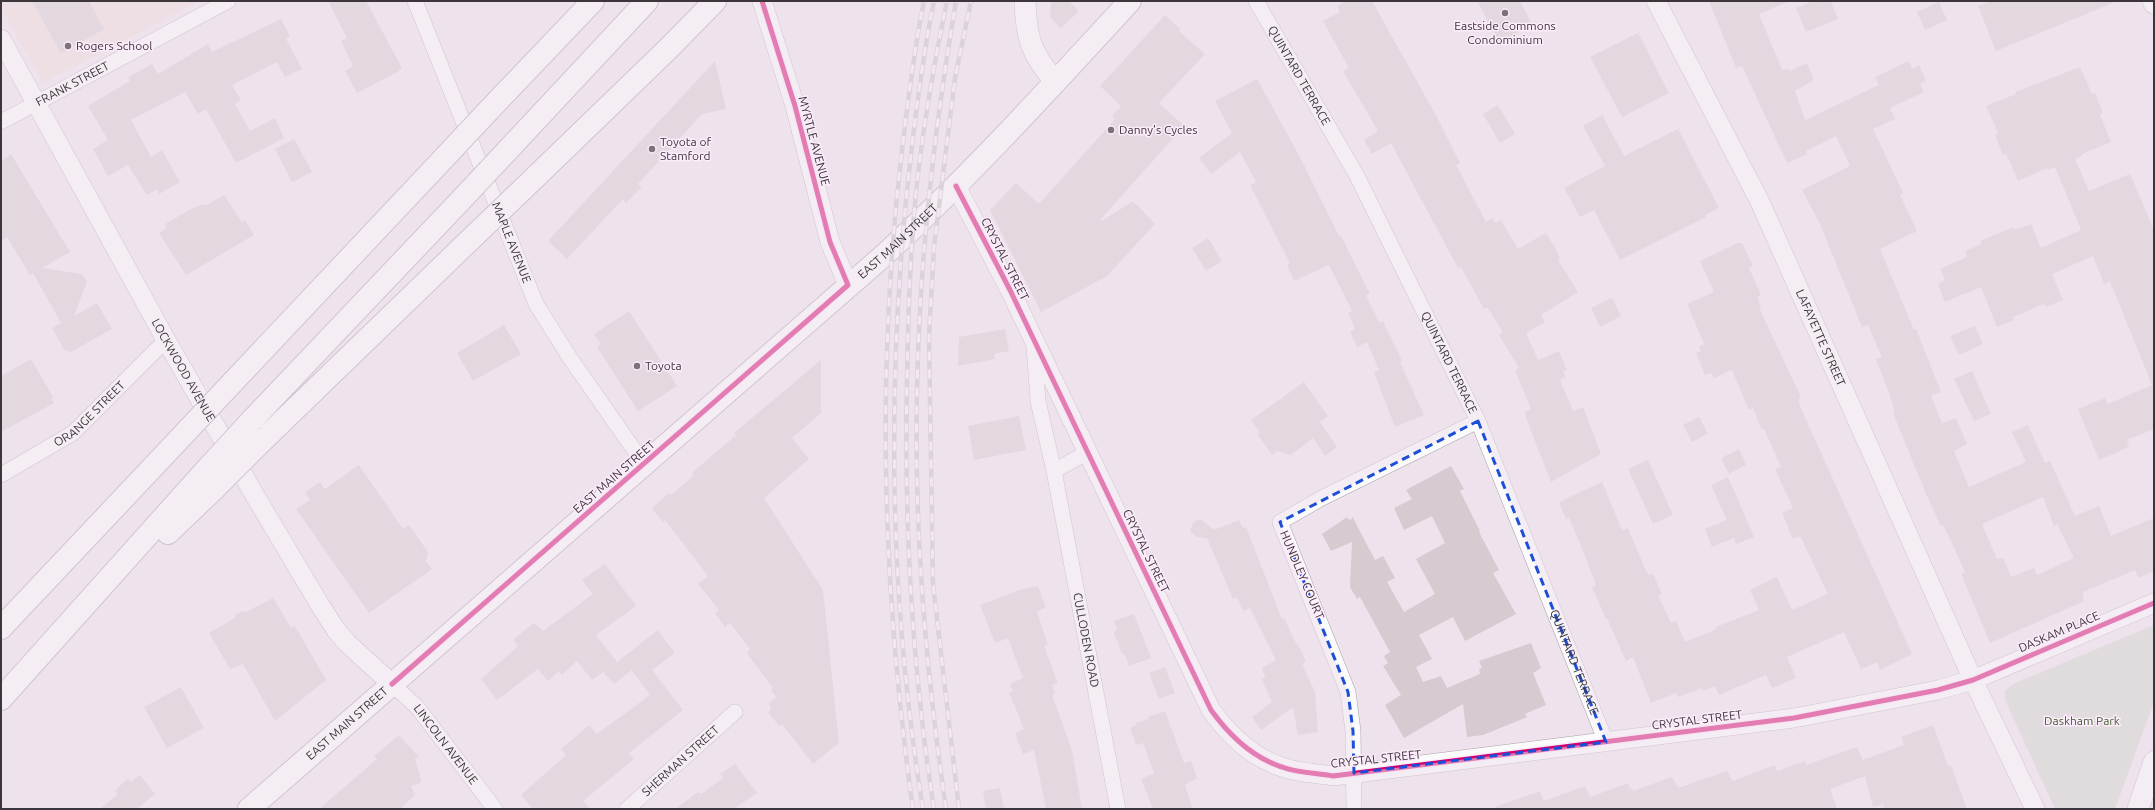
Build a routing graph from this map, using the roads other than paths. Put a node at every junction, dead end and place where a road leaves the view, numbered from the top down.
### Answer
1 (228, 1) edge
2 (415, 1) edge
3 (592, 1) edge
4 (647, 1) edge
5 (715, 1) edge
6 (762, 1) edge
7 (1025, 1) edge
8 (1130, 1) edge
9 (1256, 1) edge
10 (1656, 1) edge
11 (1, 39) edge
12 (1056, 82) junction
13 (37, 102) junction
14 (1, 122) edge
15 (956, 186) junction
16 (848, 285) junction
17 (166, 340) junction
18 (1034, 344) junction
19 (1478, 421) junction
20 (1088, 452) junction
21 (644, 464) junction
22 (1054, 471) junction
23 (1, 474) edge
24 (210, 479) junction
25 (2154, 602) edge
26 (1, 628) edge
27 (1973, 680) junction
28 (392, 684) junction
29 (1, 699) edge
30 (735, 712) dead end
31 (1606, 742) junction
32 (2154, 762) edge
33 (1354, 773) junction
34 (249, 809) edge
35 (495, 809) edge
36 (628, 809) edge
37 (1118, 809) edge
38 (1354, 809) edge
39 (2035, 809) edge
40 (2138, 809) edge

1 - 13 street, FRANK STREET
2 - 21 street, MAPLE AVENUE
3 - 26 main road, bridge
4 - 24 main road, bridge
5 - 24 main road, bridge
6 - 16 street, MYRTLE AVENUE
7 - 12 main road
8 - 12 main road, EAST MAIN STREET
9 - 19 street, QUINTARD TERRACE
10 - 27 street, LAFAYETTE STREET
11 - 13 street, LOCKWOOD AVENUE
12 - 15 main road, EAST MAIN STREET
13 - 14 street, FRANK STREET
13 - 17 street, LOCKWOOD AVENUE
15 - 16 main road, EAST MAIN STREET
15 - 18 street, CRYSTAL STREET
16 - 21 main road, EAST MAIN STREET
17 - 23 street, ORANGE STREET
17 - 28 street, LOCKWOOD AVENUE
18 - 20 street, CRYSTAL STREET
18 - 22 street, CULLODEN ROAD
19 - 31 street, QUINTARD TERRACE
19 - 33 street, HUNDLEY COURT
20 - 22 street
20 - 33 street, CRYSTAL STREET
21 - 28 main road, EAST MAIN STREET
22 - 37 street, CULLODEN ROAD
24 - 29 main road
25 - 27 street, DASKAM PLACE
27 - 31 street, CRYSTAL STREET
27 - 39 street
28 - 34 main road, EAST MAIN STREET
28 - 35 street, LINCOLN AVENUE
30 - 36 street, SHERMAN STREET
31 - 33 street, CRYSTAL STREET
32 - 40 main road
33 - 38 street

